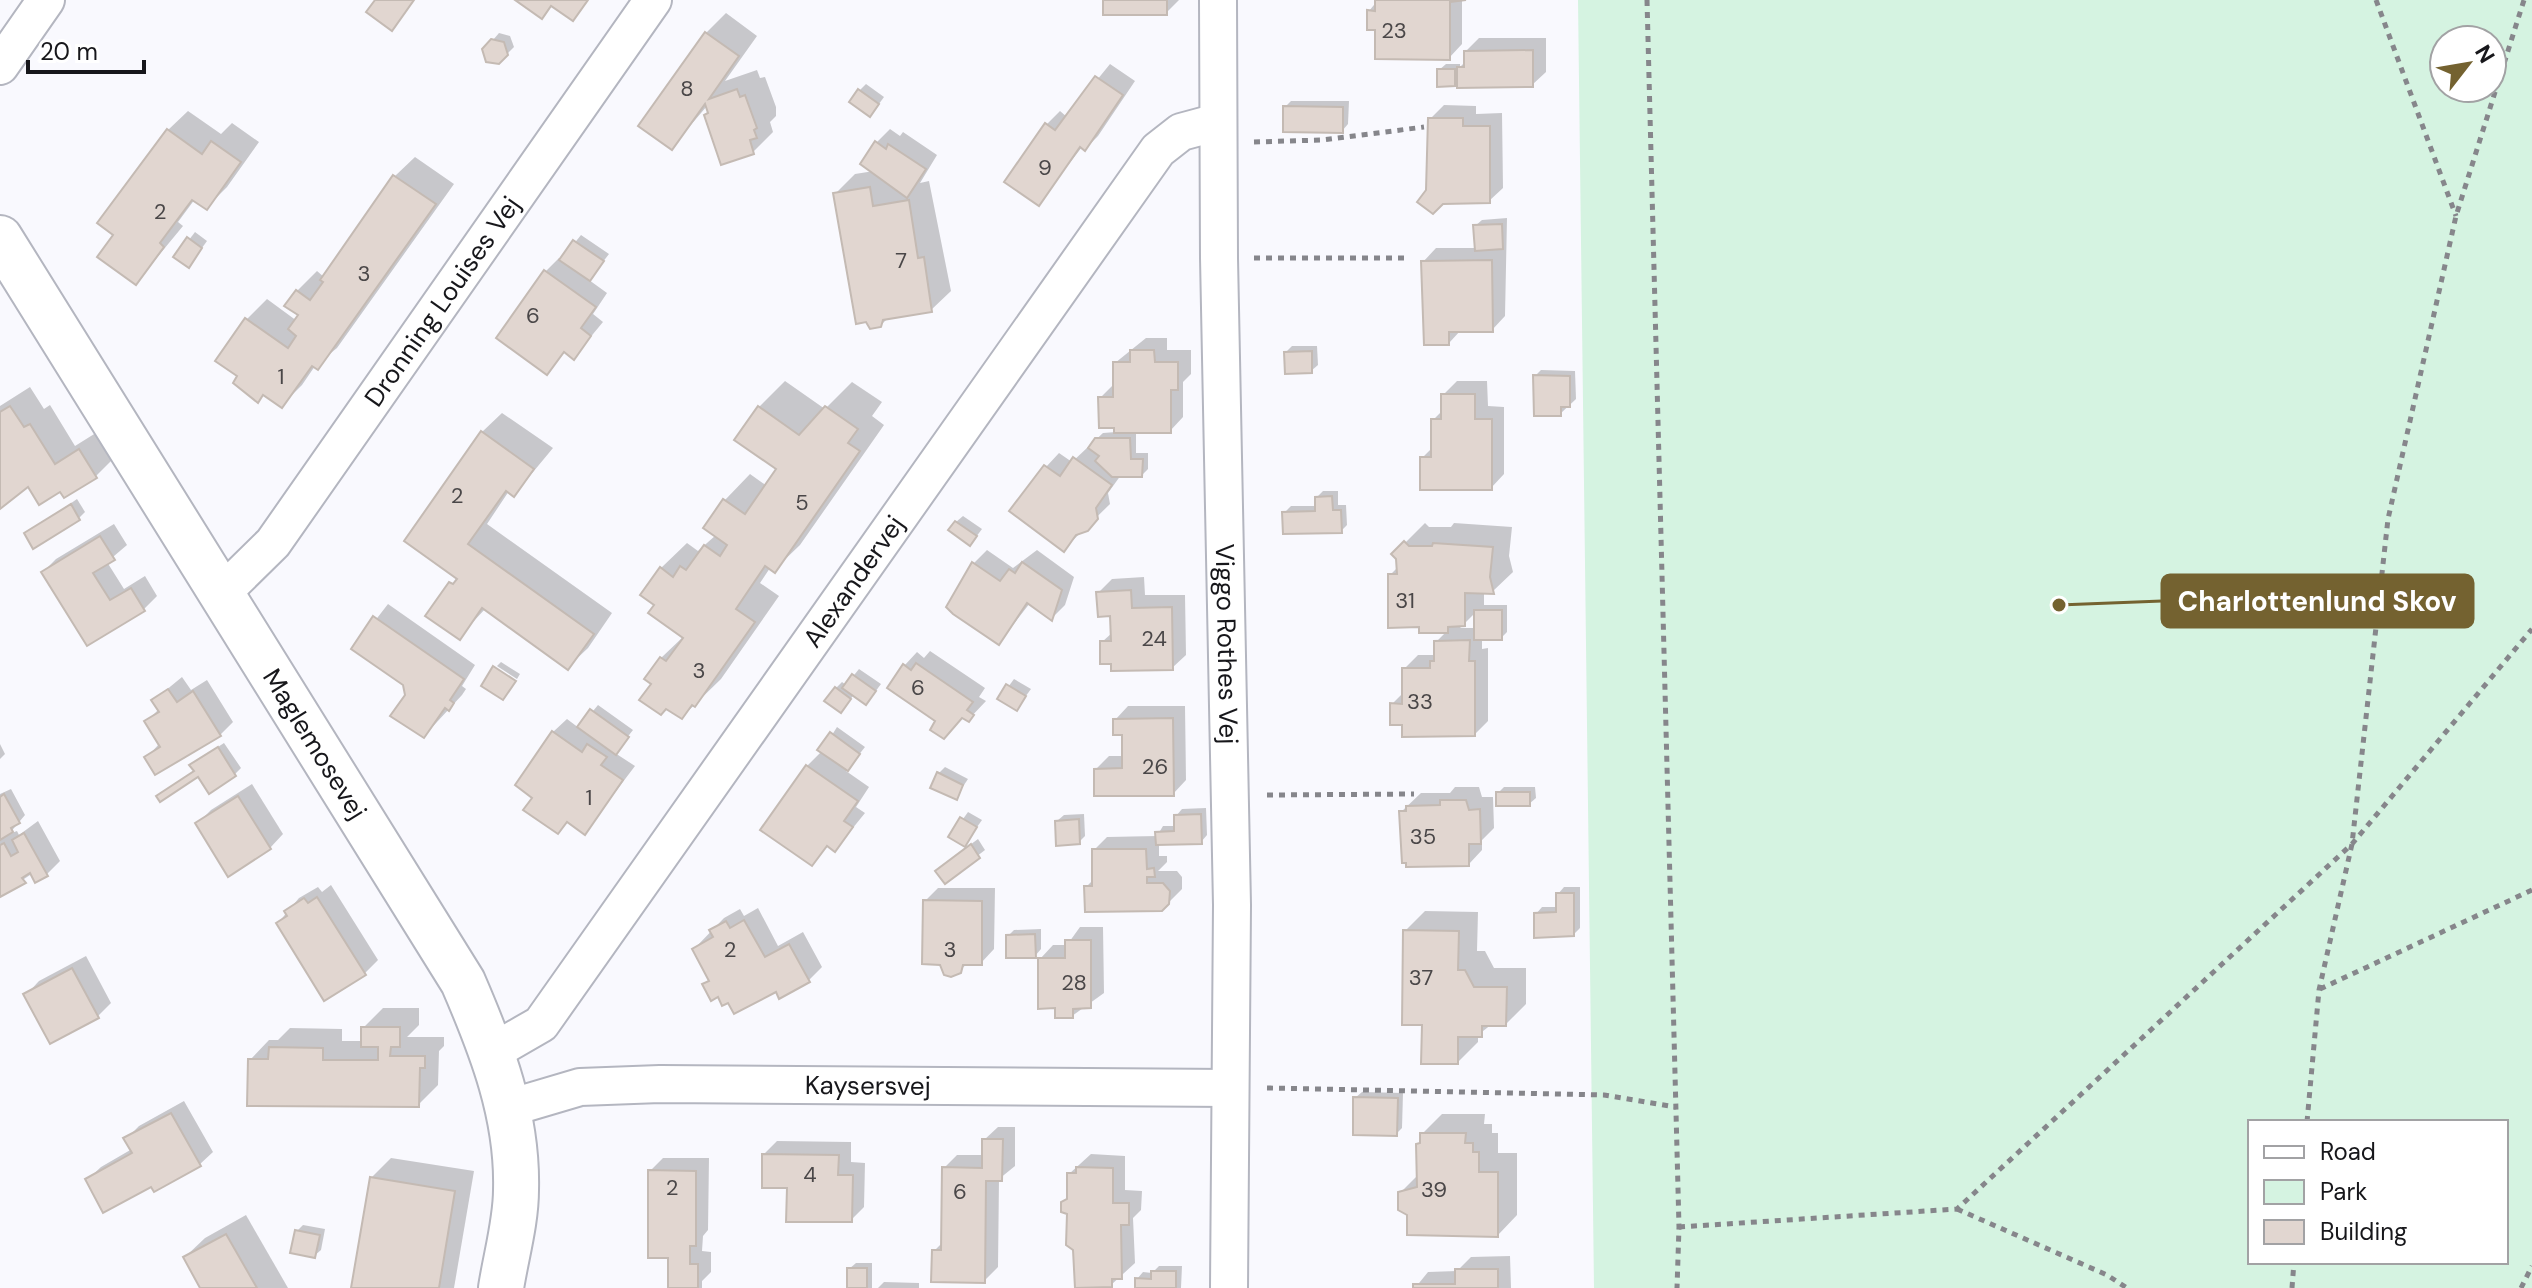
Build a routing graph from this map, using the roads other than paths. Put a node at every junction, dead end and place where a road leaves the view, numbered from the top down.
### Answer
1 (46, 0) edge
2 (653, 0) edge
3 (1218, 0) edge
4 (0, 66) edge
5 (1218, 133) junction
6 (0, 238) edge
7 (221, 594) junction
8 (494, 1051) junction
9 (1230, 1088) junction
10 (509, 1108) junction
11 (501, 1288) edge
12 (1229, 1288) edge

1 - 4 street
2 - 7 street, Dronning Louises Vej
3 - 5 street, Viggo Rothes Vej
5 - 8 street, Alexandervej
5 - 9 street, Viggo Rothes Vej
6 - 7 street, Maglemosevej
7 - 8 street, Maglemosevej
8 - 10 street, Maglemosevej
9 - 10 street, Kaysersvej
9 - 12 street, Viggo Rothes Vej
10 - 11 street, Maglemosevej

